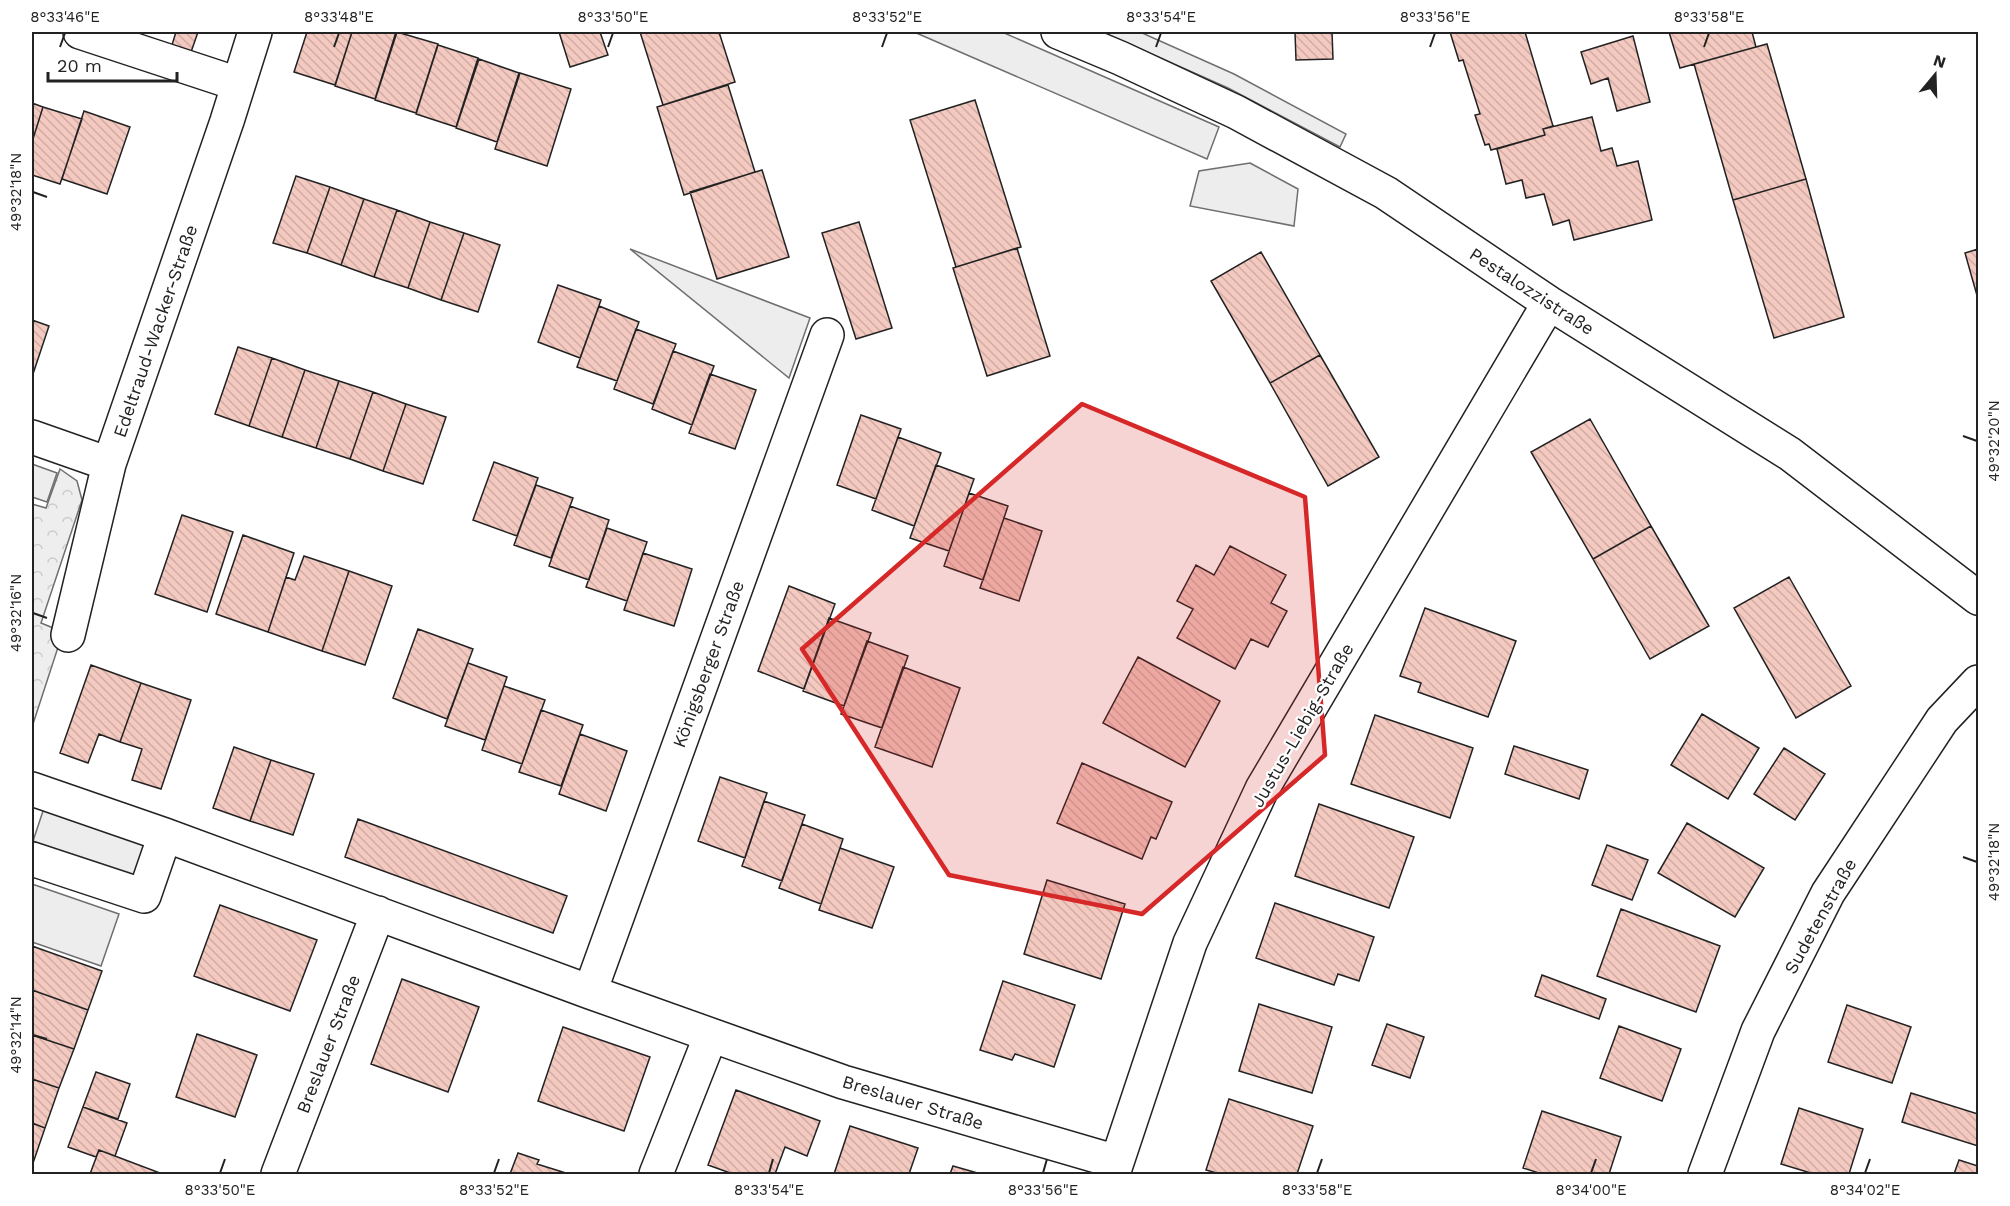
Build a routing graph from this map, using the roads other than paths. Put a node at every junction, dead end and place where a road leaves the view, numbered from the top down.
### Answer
1 (80, 32) edge
2 (255, 32) edge
3 (1058, 32) edge
4 (238, 84) junction
5 (1549, 303) junction
6 (827, 335) dead end
7 (32, 437) edge
8 (109, 464) junction
9 (1978, 598) edge
10 (68, 635) dead end
11 (1978, 682) edge
12 (32, 789) edge
13 (165, 835) junction
14 (32, 859) edge
15 (378, 913) junction
16 (590, 992) junction
17 (711, 1035) junction
18 (1115, 1168) edge
19 (278, 1174) edge
20 (656, 1174) edge
21 (1705, 1174) edge

1 - 4 street
2 - 4 street, Edeltraud-Wacker-Straße
3 - 5 street, Pestalozzistraße
4 - 8 street, Edeltraud-Wacker-Straße
5 - 9 street, Pestalozzistraße
5 - 18 street, Justus-Liebig-Straße
6 - 16 street, Königsberger Straße
7 - 8 street
8 - 10 street, Edeltraud-Wacker-Straße
11 - 21 street, Sudetenstraße
12 - 13 street, Breslauer Straße
13 - 14 street
13 - 15 street, Breslauer Straße
15 - 16 street, Breslauer Straße
15 - 19 street, Breslauer Straße
16 - 17 street, Breslauer Straße
17 - 18 street, Breslauer Straße
17 - 20 street

